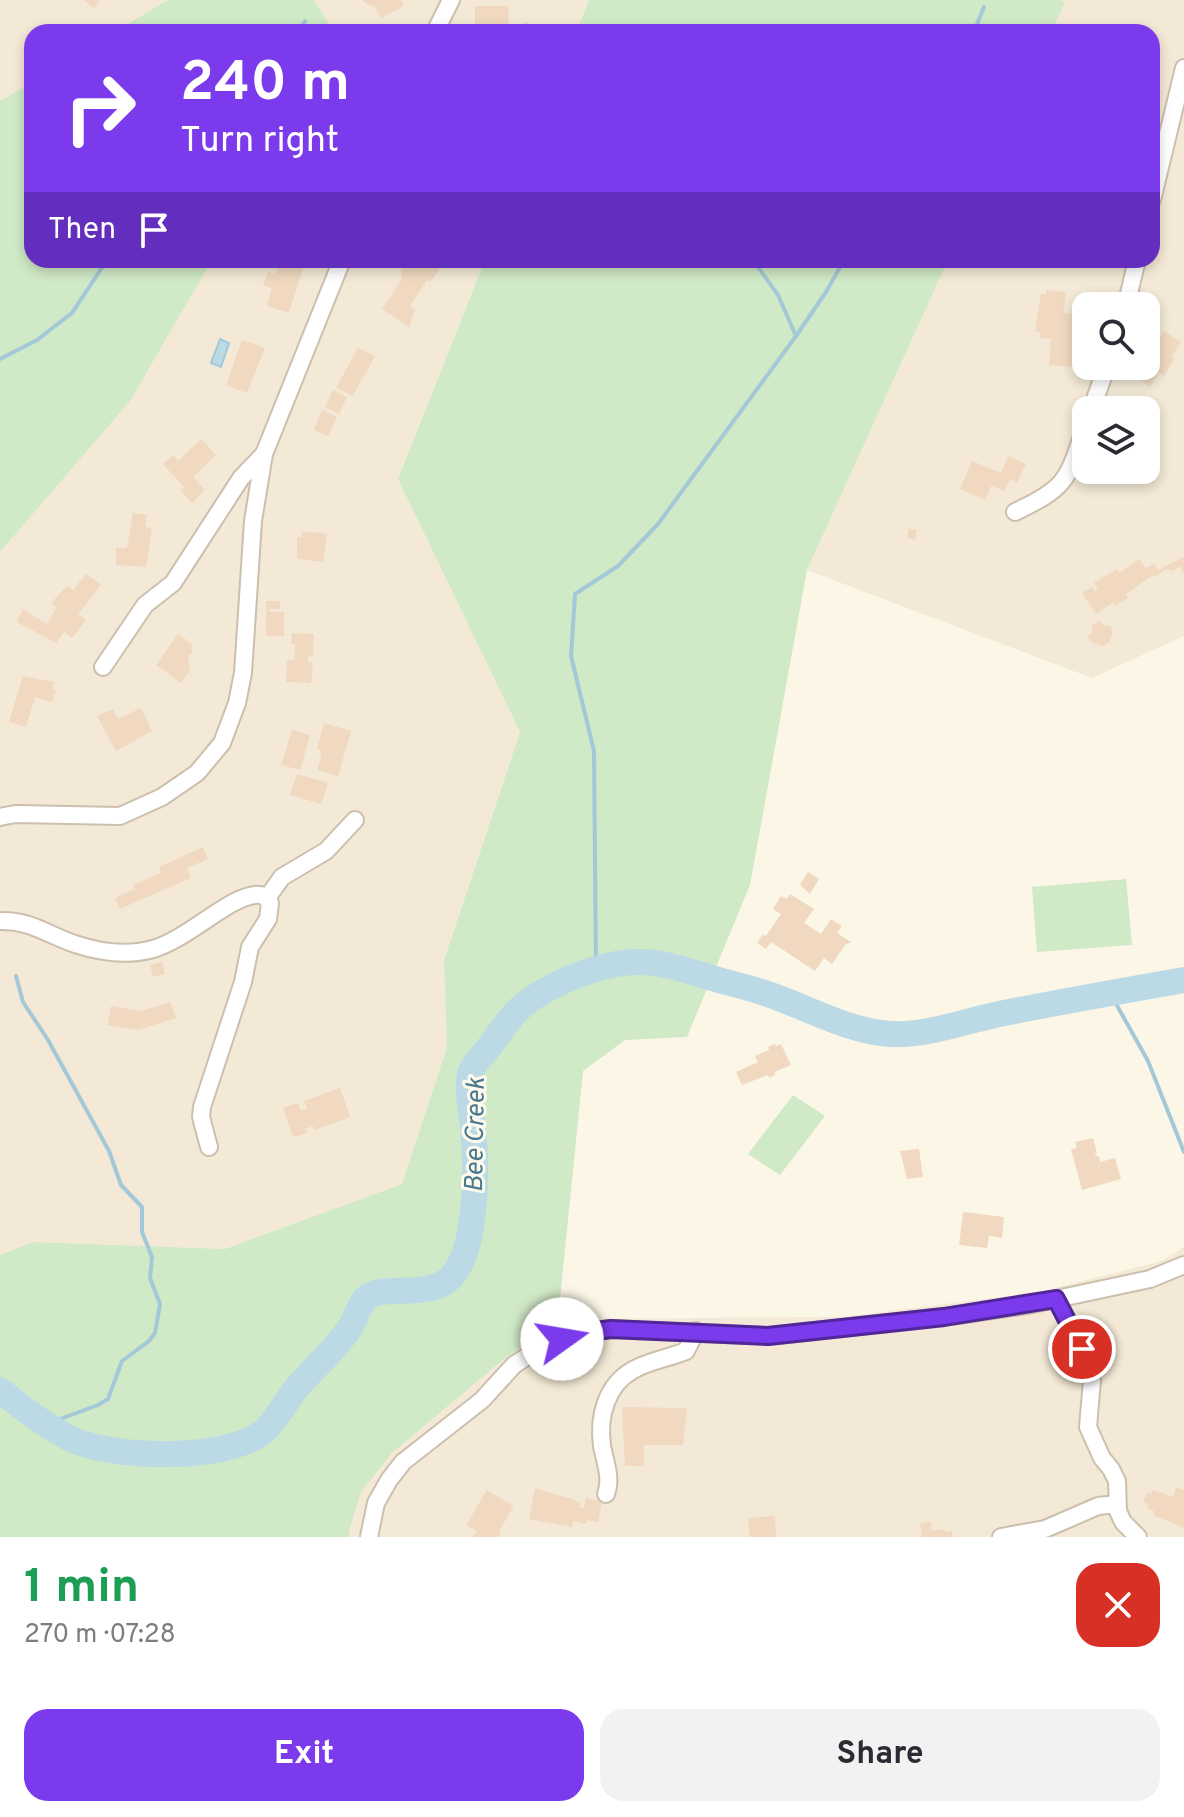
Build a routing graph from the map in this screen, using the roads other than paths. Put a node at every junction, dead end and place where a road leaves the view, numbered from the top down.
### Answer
1 (451, 0) edge
2 (439, 24) edge
3 (1184, 68) edge
4 (1160, 167) edge
5 (339, 268) edge
6 (1135, 268) edge
7 (1129, 292) edge
8 (264, 454) junction
9 (1072, 470) edge
10 (1015, 512) dead end
11 (103, 667) dead end
12 (0, 817) edge
13 (355, 820) dead end
14 (267, 898) junction
15 (0, 921) edge
16 (209, 1147) dead end
17 (1184, 1265) edge
18 (1056, 1299) junction
19 (696, 1331) junction
20 (606, 1494) dead end
21 (1117, 1504) junction
22 (1068, 1518) junction
23 (369, 1537) edge
24 (1001, 1537) edge
25 (1061, 1537) edge
26 (1138, 1537) edge

1 - 2 street
3 - 4 street
5 - 8 street
6 - 7 street
8 - 11 street
8 - 12 street
9 - 10 street
13 - 14 street
14 - 15 street
14 - 16 street
17 - 18 street
18 - 19 street
18 - 21 street
19 - 20 street
19 - 23 street
21 - 22 street
21 - 26 street
22 - 24 street
22 - 25 street

